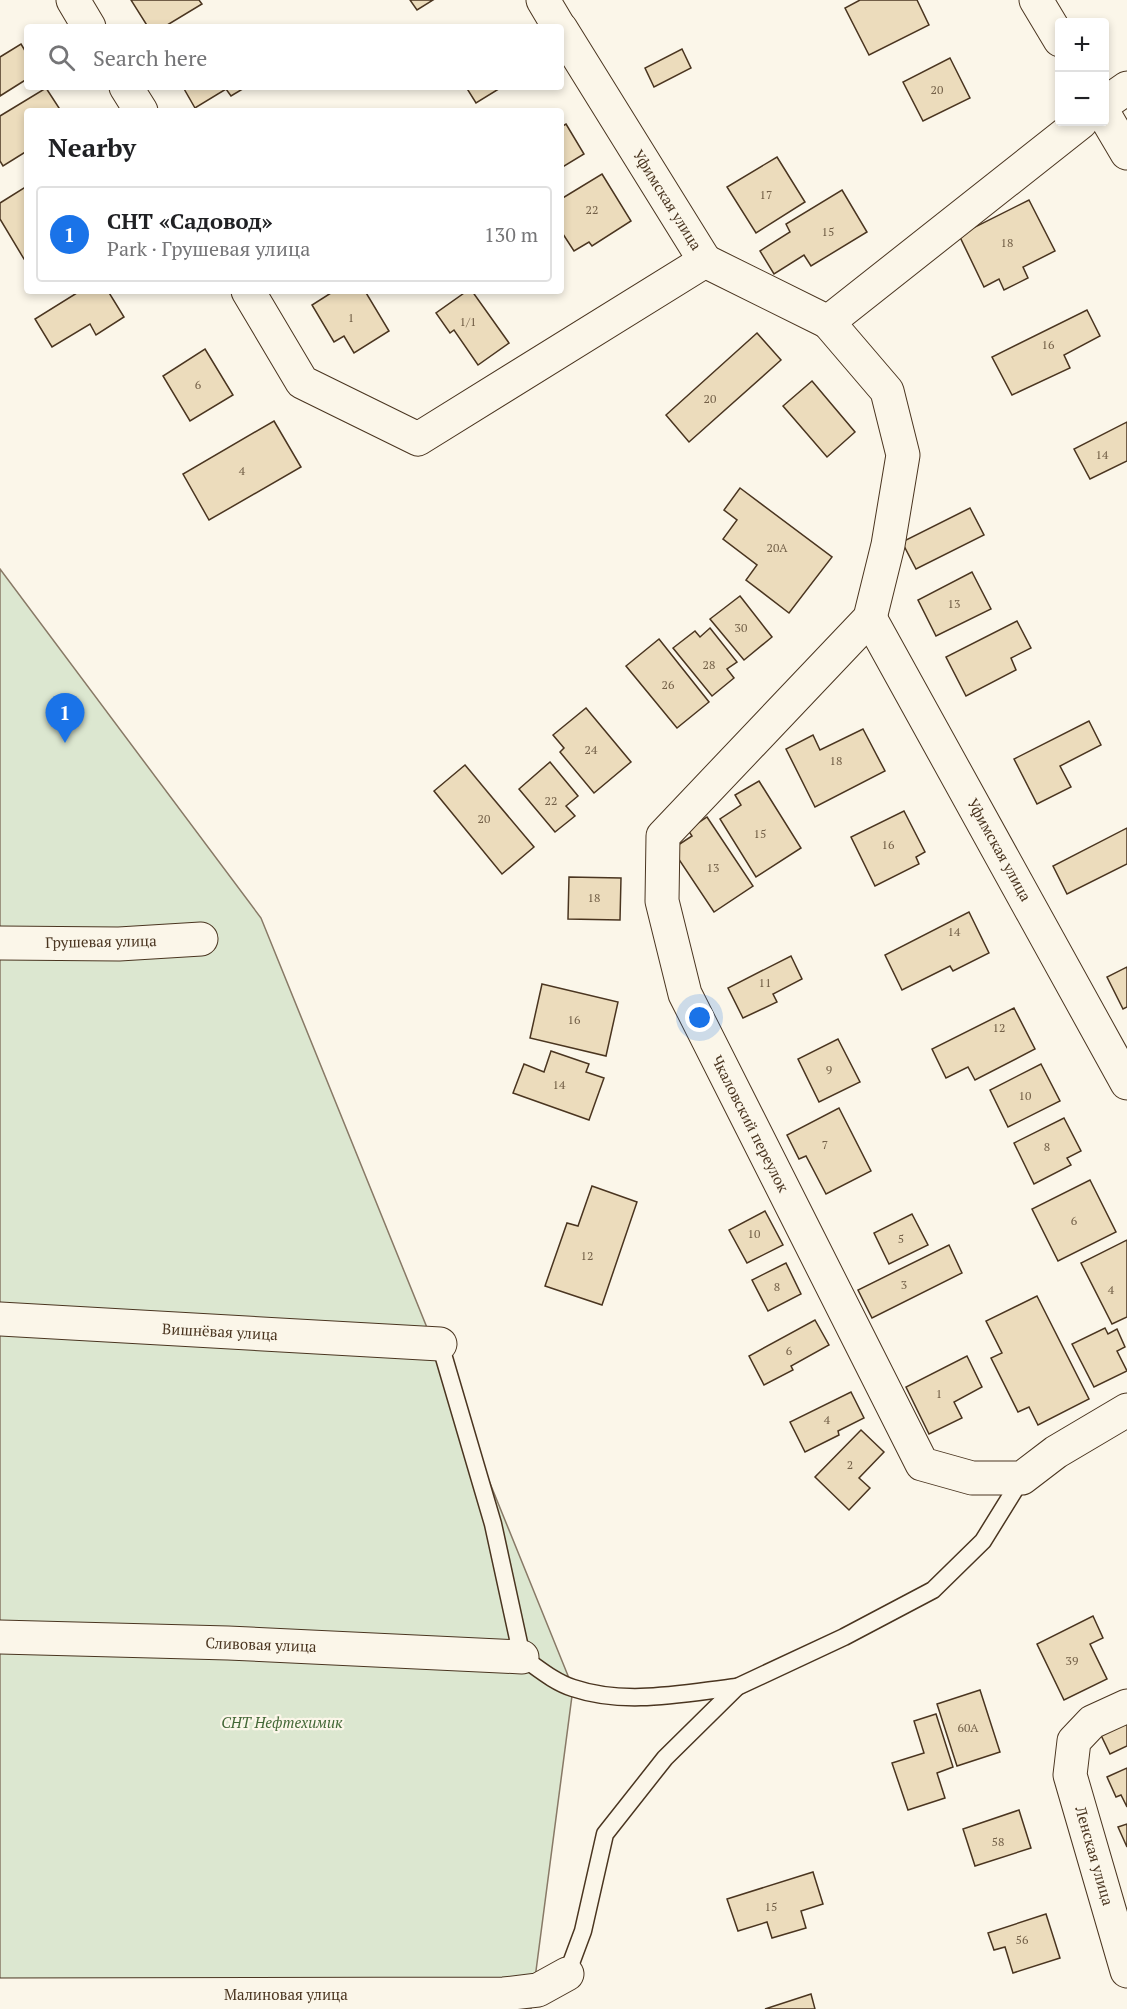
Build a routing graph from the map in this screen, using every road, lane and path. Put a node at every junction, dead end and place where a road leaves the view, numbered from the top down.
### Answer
1 (73, 0) edge
2 (543, 0) edge
3 (1035, 0) edge
4 (87, 24) edge
5 (558, 24) edge
6 (1055, 33) edge
7 (564, 34) edge
8 (1127, 88) edge
9 (128, 90) edge
10 (1109, 101) edge
11 (139, 108) edge
12 (1109, 122) edge
13 (1077, 126) edge
14 (1127, 153) edge
15 (705, 261) junction
16 (250, 294) edge
17 (828, 322) junction
18 (870, 618) junction
19 (201, 939) dead end
20 (0, 943) edge
21 (1127, 1083) edge
22 (0, 1319) edge
23 (440, 1344) joint
24 (1127, 1410) edge
25 (1023, 1478) junction
26 (0, 1637) edge
27 (522, 1657) junction
28 (737, 1687) junction
29 (1127, 1706) edge
30 (1127, 1971) edge
31 (567, 1974) joint
32 (0, 1995) edge

1 - 4 street
2 - 5 street, Уфимская улица
3 - 6 street
7 - 15 street, Уфимская улица
8 - 10 street
9 - 11 street
12 - 14 street
13 - 17 street
15 - 16 street, Уфимская улица
15 - 17 street
17 - 18 street
18 - 21 street, Уфимская улица
18 - 25 street, Чкаловский переулок
19 - 20 street, Грушевая улица
22 - 23 street, Вишнёвая улица
23 - 27 lane
24 - 25 street
25 - 28 lane
26 - 27 street, Сливовая улица
27 - 28 lane
28 - 31 lane
29 - 30 street, Ленская улица
31 - 32 street, Малиновая улица

